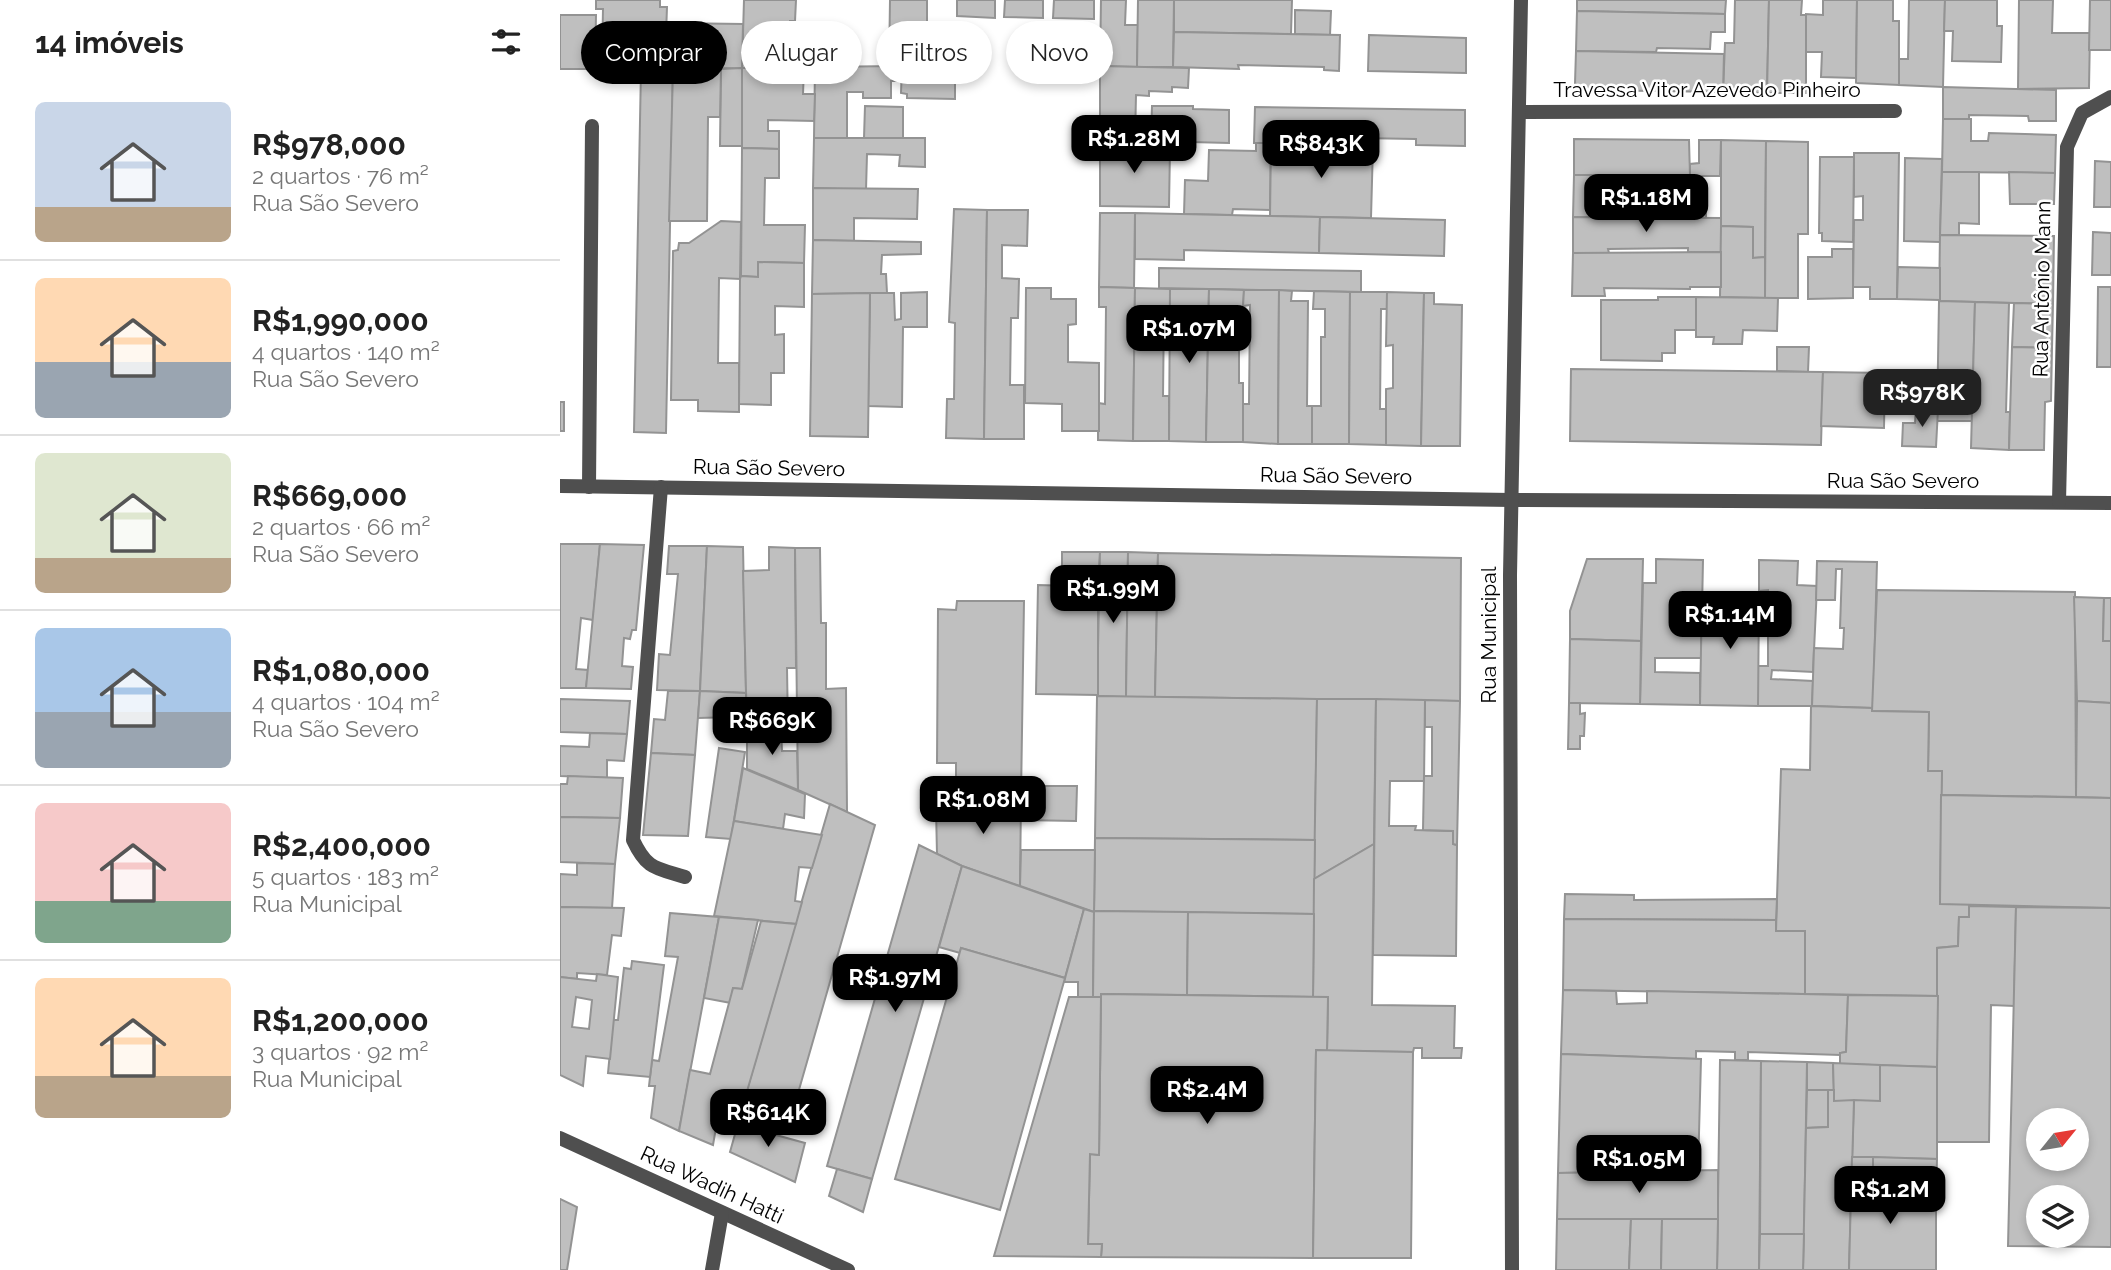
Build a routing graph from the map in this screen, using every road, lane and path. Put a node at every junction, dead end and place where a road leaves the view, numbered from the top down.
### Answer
1 (1521, 0) edge
2 (2111, 97) edge
3 (1895, 111) dead end
4 (1519, 112) junction
5 (592, 126) dead end
6 (560, 486) edge
7 (589, 487) junction
8 (661, 487) junction
9 (1511, 500) junction
10 (2059, 502) junction
11 (2111, 503) edge
12 (685, 877) dead end
13 (560, 1138) edge
14 (722, 1213) junction
15 (712, 1270) edge
16 (848, 1270) edge
17 (1512, 1270) edge

1 - 4 street, Rua Municipal
2 - 10 street, Rua Antônio Mann
3 - 4 street, Travessa Vitor Azevedo Pinheiro
4 - 9 street, Rua Municipal
5 - 7 street
6 - 7 street, Rua São Severo
7 - 8 street, Rua São Severo
8 - 9 street, Rua São Severo
8 - 12 street
9 - 10 street, Rua São Severo
9 - 17 street, Rua Municipal
10 - 11 street, Rua São Severo
13 - 14 street, Rua Wadih Hatti
14 - 15 street
14 - 16 street, Rua Wadih Hatti

